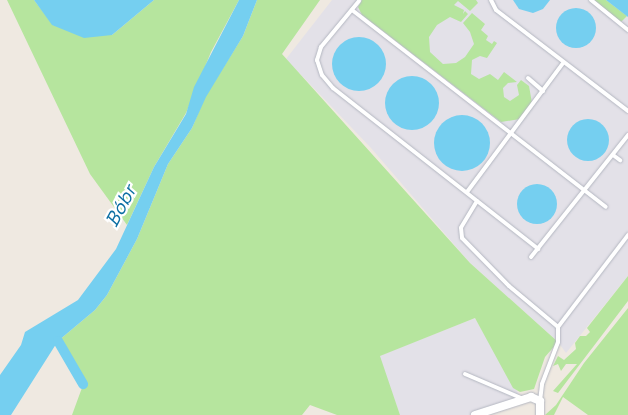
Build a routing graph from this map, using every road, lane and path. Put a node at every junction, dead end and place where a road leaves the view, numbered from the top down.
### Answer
1 (359, 0) edge
2 (491, 0) edge
3 (591, 0) edge
4 (352, 10) junction
5 (628, 30) edge
6 (563, 63) junction
7 (528, 78) dead end
8 (543, 90) junction
9 (628, 111) edge
10 (512, 135) junction
11 (628, 135) edge
12 (613, 155) junction
13 (620, 160) dead end
14 (585, 190) junction
15 (467, 192) junction
16 (477, 201) junction
17 (606, 207) dead end
18 (628, 235) edge
19 (538, 249) junction
20 (531, 257) dead end
21 (558, 327) junction
22 (465, 374) dead end
23 (521, 398) junction
24 (540, 401) junction
25 (475, 415) edge
26 (540, 415) edge

1 - 4 lane
2 - 6 lane
3 - 5 lane
4 - 10 lane
4 - 15 lane
6 - 8 lane
6 - 9 lane
7 - 8 lane
8 - 10 lane
10 - 14 lane
10 - 15 lane
11 - 12 lane
12 - 13 lane
12 - 14 lane
14 - 17 lane
14 - 19 lane
15 - 16 lane
16 - 19 lane
16 - 21 lane
18 - 21 lane
19 - 20 lane
21 - 24 lane
22 - 23 lane
23 - 24 street
23 - 25 street
24 - 26 street

